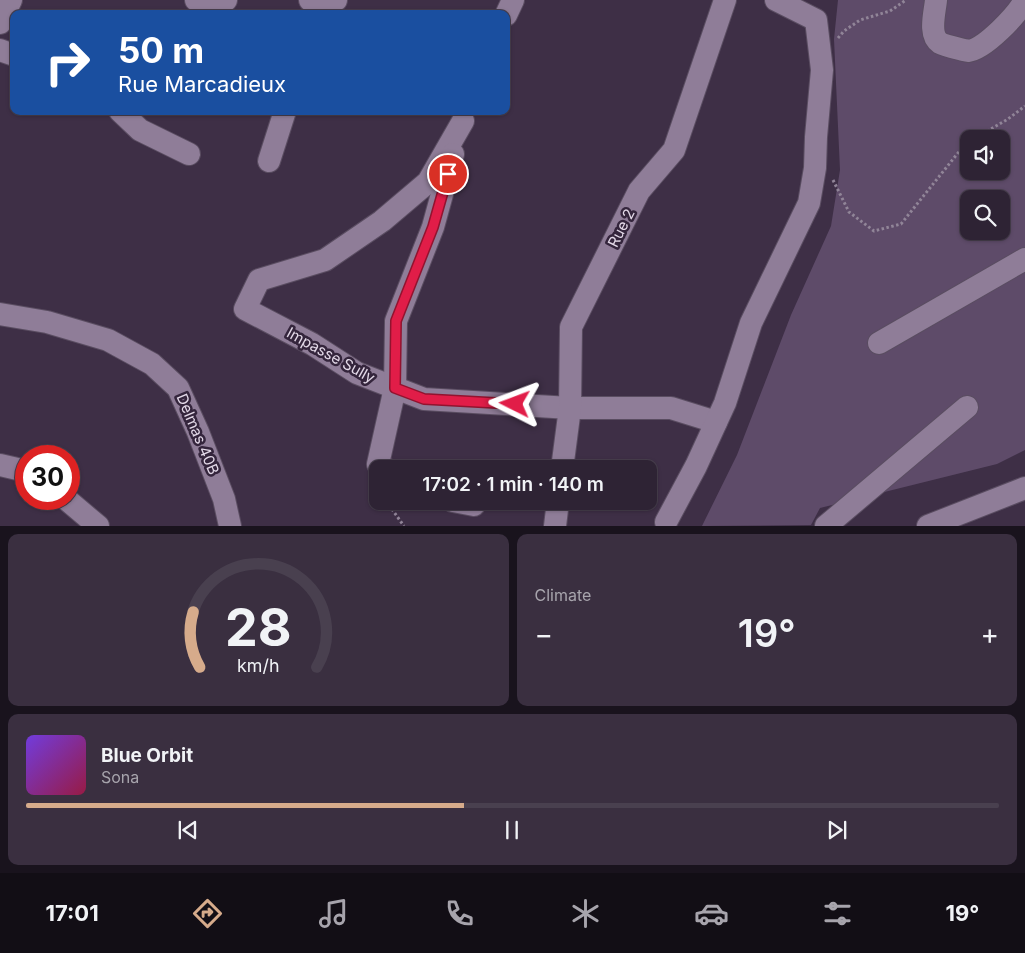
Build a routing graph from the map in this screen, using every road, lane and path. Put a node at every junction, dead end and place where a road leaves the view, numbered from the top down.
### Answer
1 (12, 0) edge
2 (196, 0) edge
3 (226, 0) edge
4 (725, 0) edge
5 (776, 0) edge
6 (906, 0) edge
7 (936, 0) edge
8 (1025, 0) edge
9 (0, 23) edge
10 (833, 43) dead end
11 (1025, 106) edge
12 (124, 115) edge
13 (283, 115) edge
14 (464, 116) edge
15 (989, 130) edge
16 (960, 150) edge
17 (189, 154) dead end
18 (269, 161) dead end
19 (831, 176) dead end
20 (1025, 259) edge
21 (0, 314) edge
22 (879, 342) dead end
23 (395, 388) junction
24 (967, 407) dead end
25 (570, 408) junction
26 (716, 422) junction
27 (379, 460) edge
28 (563, 460) edge
29 (0, 465) edge
30 (15, 468) edge
31 (1020, 496) edge
32 (79, 510) edge
33 (392, 510) edge
34 (557, 510) edge
35 (666, 522) dead end
36 (98, 526) edge
37 (230, 526) edge
38 (404, 526) edge
39 (555, 526) edge
40 (826, 526) edge
41 (928, 526) edge

1 - 9 street
2 - 3 street
4 - 25 street, Rue 2
5 - 26 street
6 - 10 path
7 - 8 street
11 - 15 path
12 - 17 street
13 - 18 street
14 - 23 street
14 - 23 street, Impasse Sully
16 - 19 path
20 - 22 street
21 - 37 street, Delmas 40B
23 - 25 street, Impasse Sully
23 - 27 street
24 - 40 street
25 - 26 street, Impasse Sully
25 - 28 street, Rue 2
26 - 35 street
29 - 30 street
31 - 41 street
32 - 36 street
33 - 38 path
34 - 39 street

